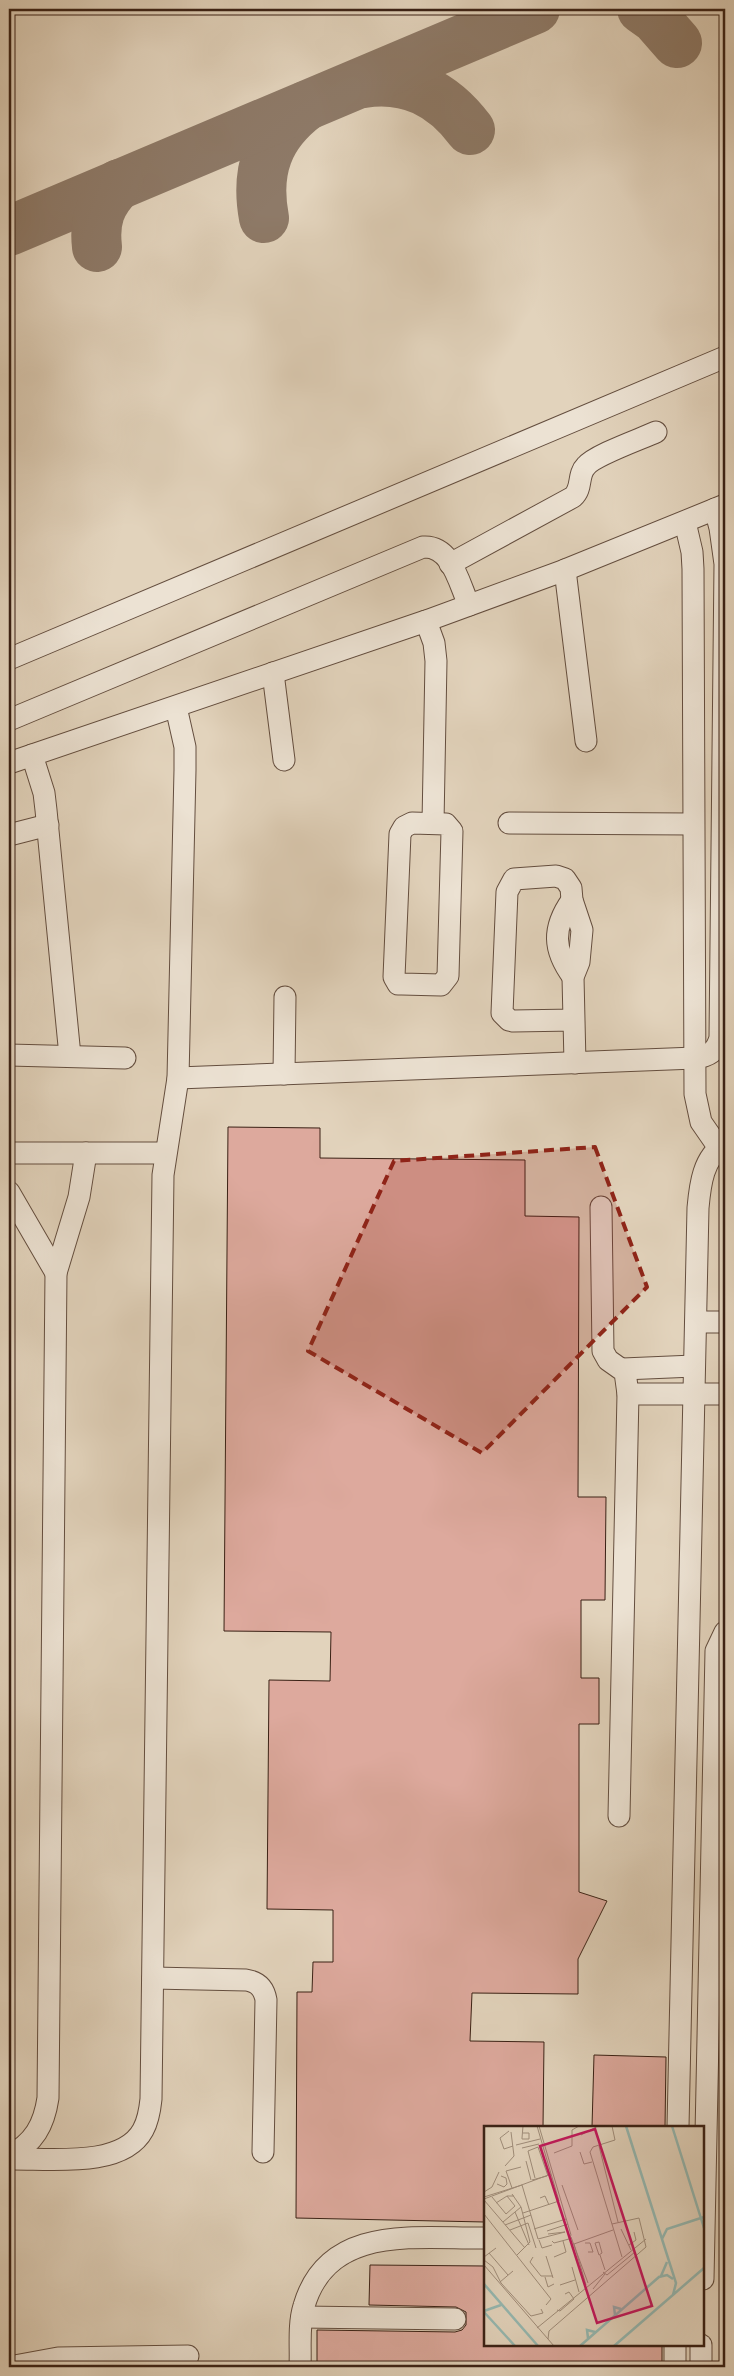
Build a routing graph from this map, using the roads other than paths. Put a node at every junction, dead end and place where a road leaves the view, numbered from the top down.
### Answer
1 (725, 357) edge
2 (656, 432) dead end
3 (720, 507) edge
4 (685, 522) junction
5 (450, 564) junction
6 (565, 570) junction
7 (469, 605) junction
8 (426, 621) junction
9 (9, 658) edge
10 (273, 673) junction
11 (176, 707) junction
12 (9, 720) edge
13 (586, 741) dead end
14 (32, 755) junction
15 (284, 760) dead end
16 (9, 763) edge
17 (509, 823) dead end
18 (433, 824) junction
19 (692, 824) junction
20 (48, 825) junction
21 (9, 835) edge
22 (285, 997) dead end
23 (574, 1020) junction
24 (9, 1055) edge
25 (70, 1056) junction
26 (125, 1058) dead end
27 (695, 1058) junction
28 (575, 1063) junction
29 (284, 1074) junction
30 (178, 1078) junction
31 (722, 1146) edge
32 (9, 1153) edge
33 (86, 1153) junction
34 (165, 1153) junction
35 (9, 1192) edge
36 (601, 1207) dead end
37 (56, 1273) junction
38 (696, 1322) junction
39 (725, 1322) edge
40 (694, 1366) junction
41 (623, 1369) junction
42 (628, 1394) junction
43 (693, 1394) junction
44 (725, 1394) edge
45 (725, 1632) edge
46 (619, 1816) dead end
47 (153, 1978) junction
48 (717, 1989) edge
49 (680, 1990) junction
50 (725, 2021) edge
51 (708, 2040) junction
52 (678, 2126) edge
53 (262, 2152) dead end
54 (9, 2157) edge
55 (704, 2231) edge
56 (484, 2238) edge
57 (302, 2317) junction
58 (455, 2318) dead end
59 (675, 2346) edge
60 (701, 2346) edge
61 (188, 2356) dead end
62 (9, 2367) edge
63 (300, 2367) edge
64 (675, 2367) edge
65 (701, 2367) edge

1 - 9 street
2 - 5 street
3 - 4 street
3 - 27 street
4 - 6 street
4 - 19 street
5 - 7 street
5 - 12 street
6 - 7 street
6 - 13 street
7 - 8 street
8 - 10 street
8 - 18 street
10 - 11 street
10 - 15 street
11 - 14 street
11 - 30 street
14 - 16 street
14 - 20 street
17 - 19 street
18 - 18 street
19 - 27 street
20 - 21 street
20 - 25 street
22 - 29 street
23 - 23 street
23 - 28 street
24 - 25 street
25 - 26 street
27 - 28 street
27 - 31 street
28 - 29 street
29 - 30 street
30 - 34 street
31 - 38 street
32 - 33 street
33 - 34 street
33 - 37 street
34 - 47 street
35 - 37 street
36 - 41 street
37 - 54 street
38 - 39 street
38 - 40 street
40 - 41 street
40 - 43 street
41 - 42 street
42 - 43 street
42 - 46 street
43 - 44 street
43 - 49 street
45 - 48 street
47 - 53 street
47 - 54 street
48 - 49 street
48 - 51 street
49 - 52 street
50 - 51 street
51 - 55 street
56 - 57 street
57 - 58 street
57 - 63 street
59 - 64 street
60 - 65 street
61 - 62 street

